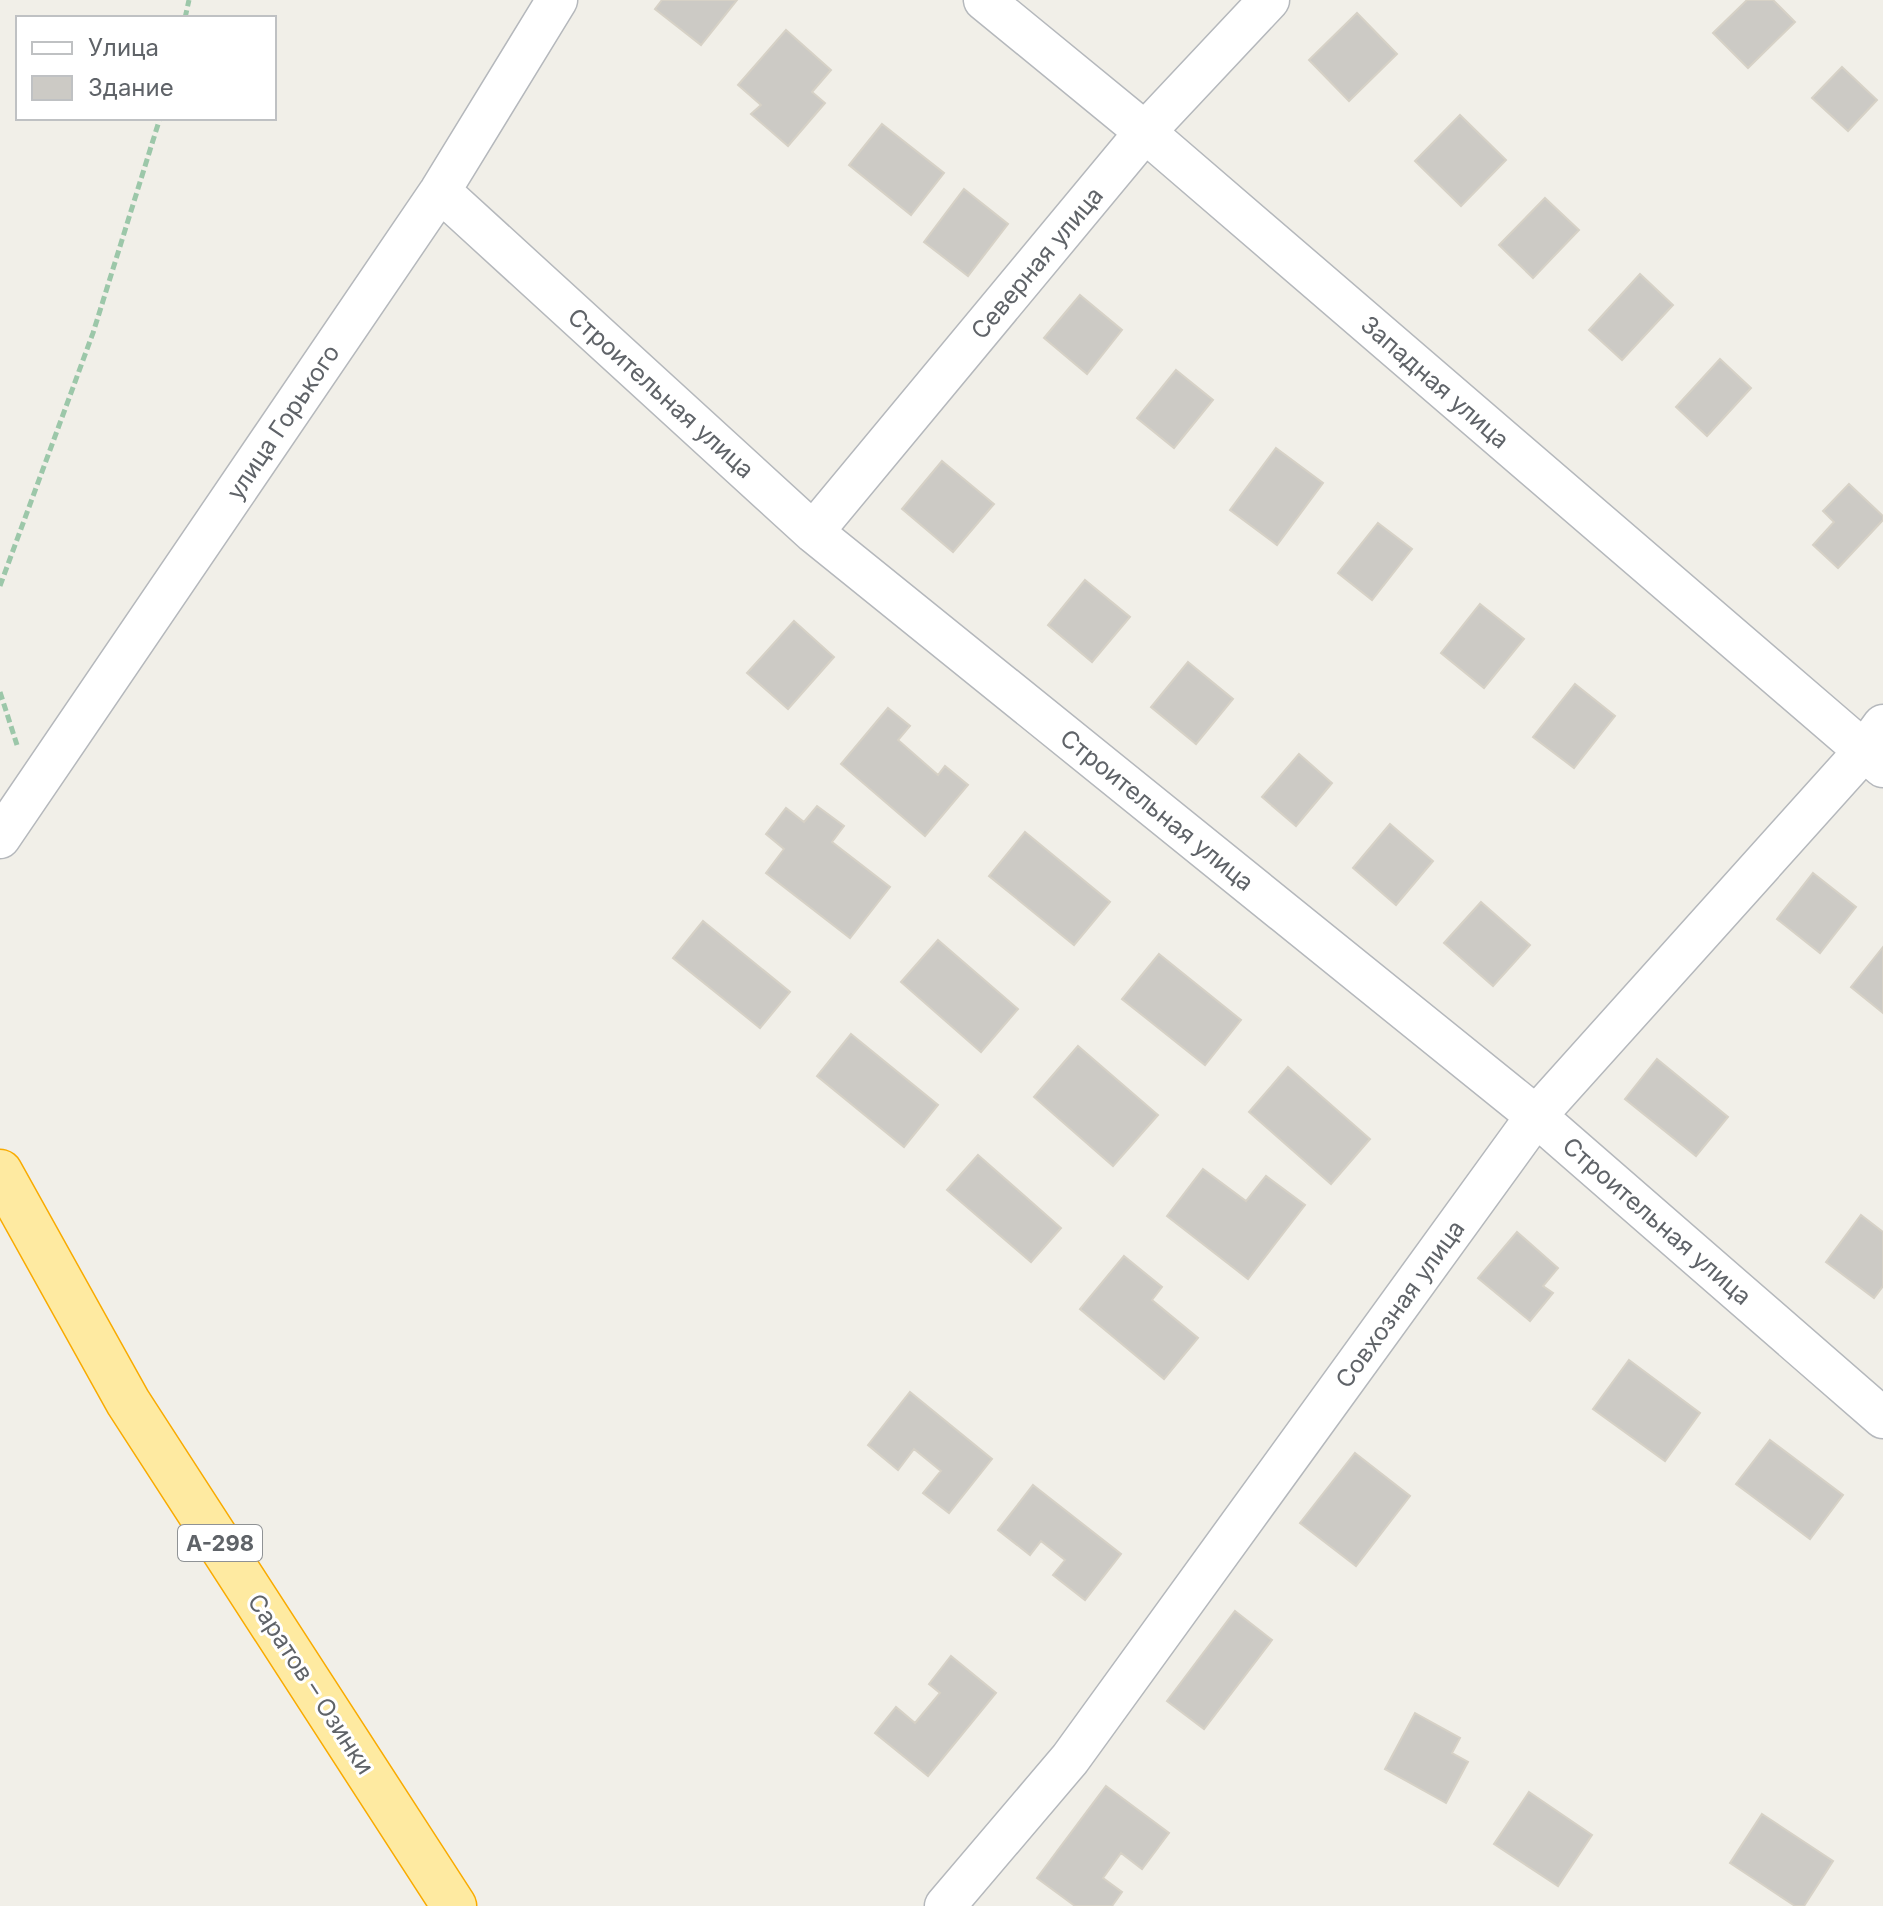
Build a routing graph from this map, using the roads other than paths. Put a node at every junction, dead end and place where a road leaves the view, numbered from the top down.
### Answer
1 (557, 0) edge
2 (984, 0) edge
3 (1269, 0) edge
4 (1145, 132) junction
5 (440, 191) junction
6 (813, 532) junction
7 (1877, 748) edge
8 (0, 838) edge
9 (1536, 1116) junction
10 (0, 1172) edge
11 (1883, 1418) edge
12 (454, 1906) edge
13 (945, 1906) edge

1 - 5 street, улица Горького
2 - 4 street, Западная улица
3 - 4 street, Северная улица
4 - 6 street, Северная улица
4 - 7 street, Западная улица
5 - 6 street, Строительная улица
5 - 8 street, улица Горького
6 - 9 street, Строительная улица
7 - 9 street, Совхозная улица
9 - 11 street, Строительная улица
9 - 13 street, Совхозная улица
10 - 12 highway, Саратов – Озинки / А-298

